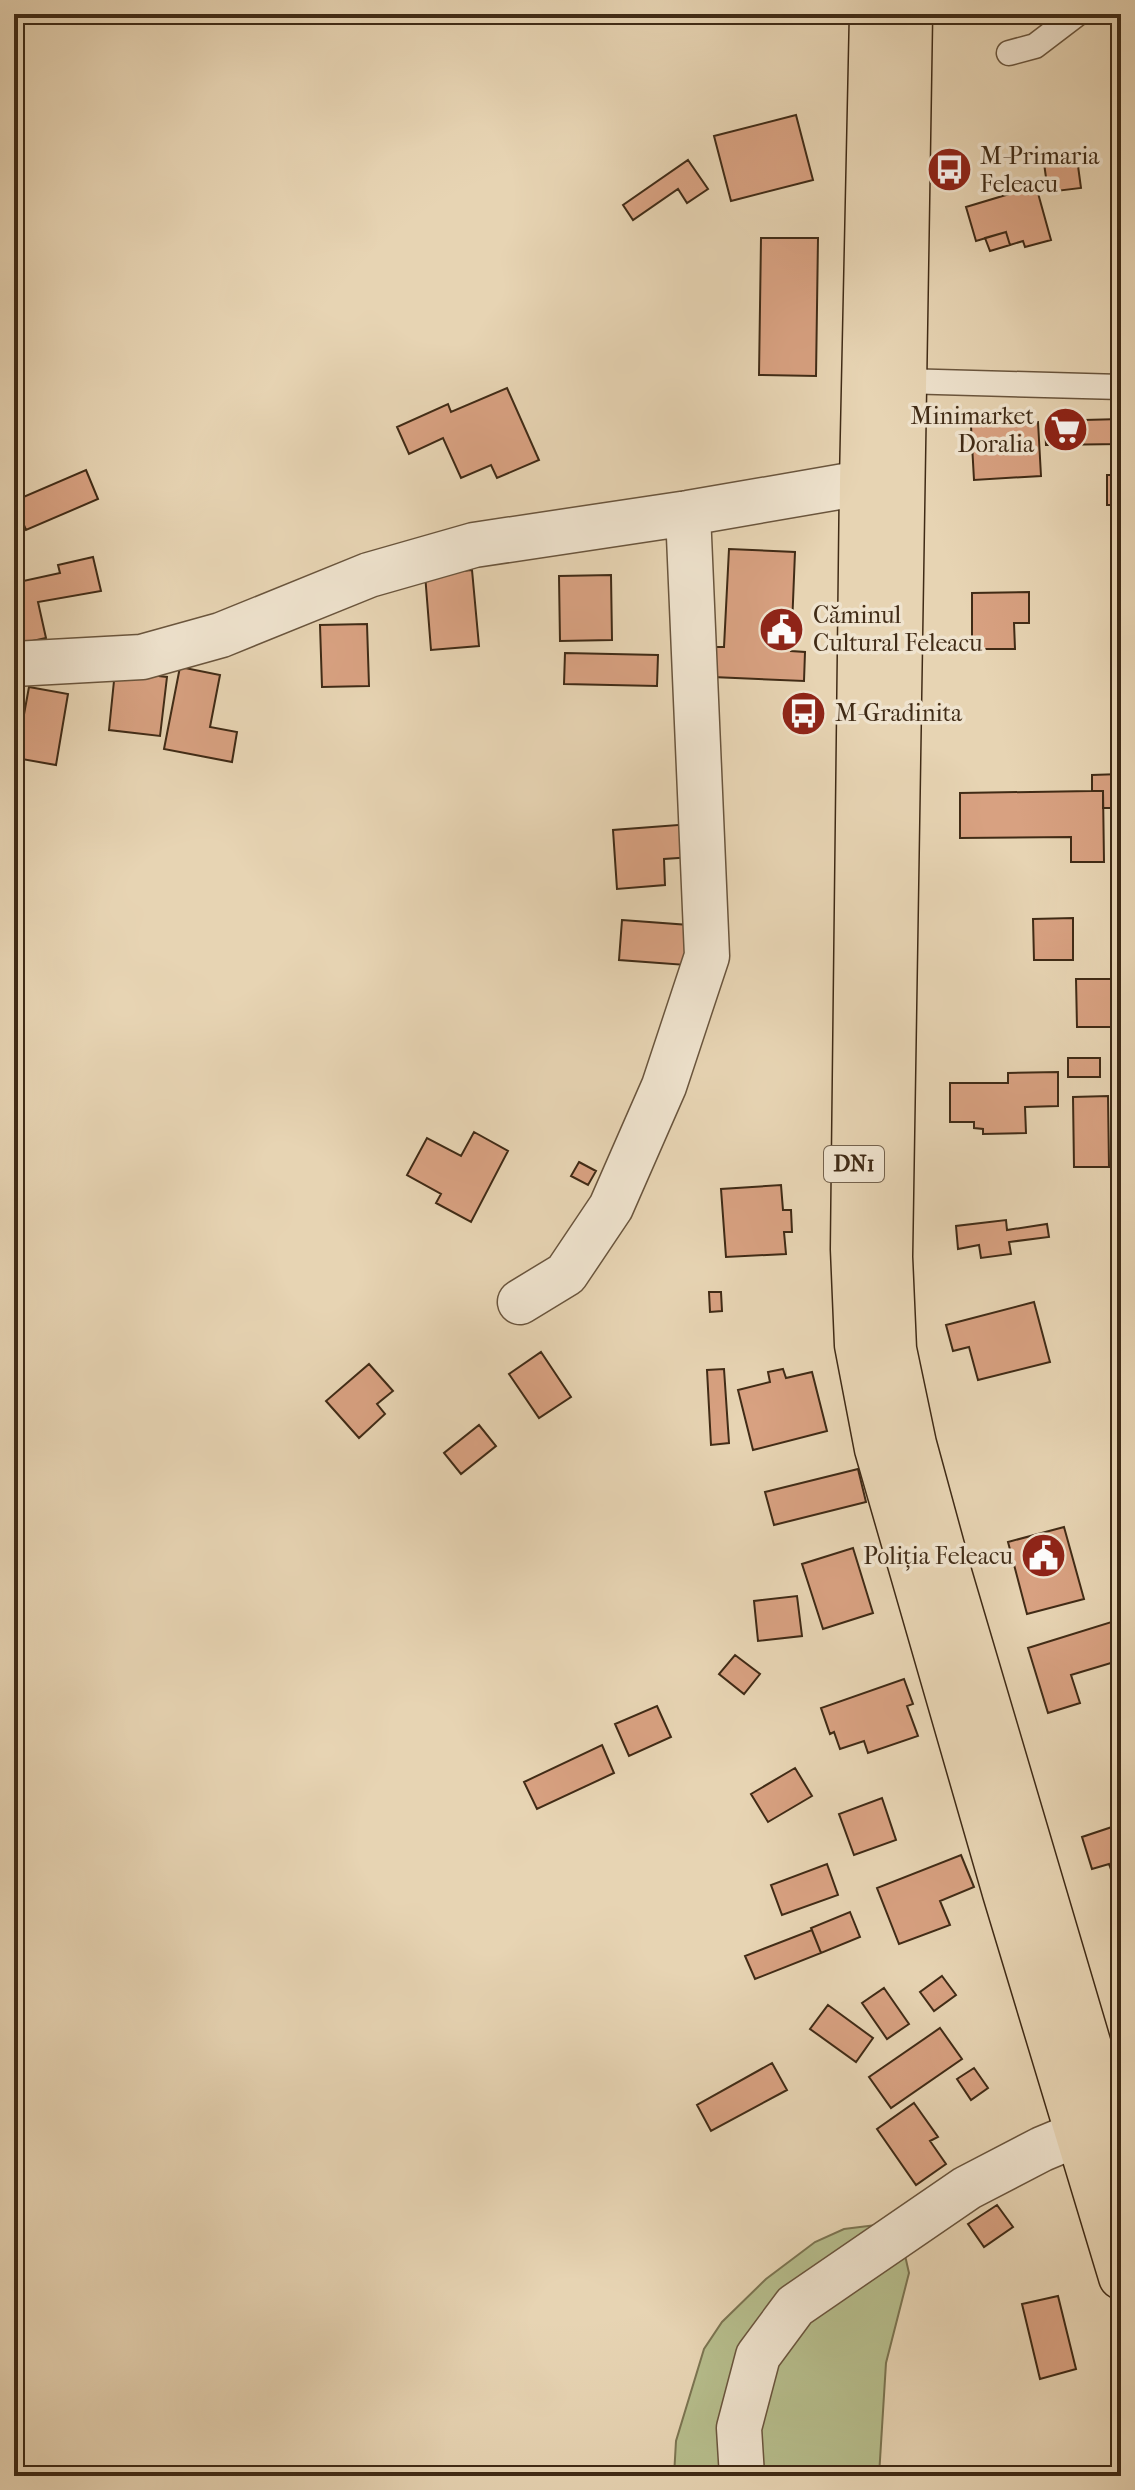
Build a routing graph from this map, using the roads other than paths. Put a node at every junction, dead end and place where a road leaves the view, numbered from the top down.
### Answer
1 (872, 14) edge
2 (910, 14) edge
3 (1077, 14) edge
4 (1009, 53) dead end
5 (902, 381) junction
6 (1121, 387) edge
7 (862, 483) junction
8 (688, 513) junction
9 (14, 664) edge
10 (520, 1302) dead end
11 (1078, 2134) junction
12 (1121, 2154) edge
13 (1121, 2277) edge
14 (742, 2476) edge

1 - 7 main road, DN1
2 - 5 main road, DN1
3 - 4 lane
5 - 6 lane
5 - 12 main road, DN1
7 - 8 street
7 - 11 main road, DN1
8 - 9 street
8 - 10 street
11 - 13 main road, DN1
11 - 14 street

